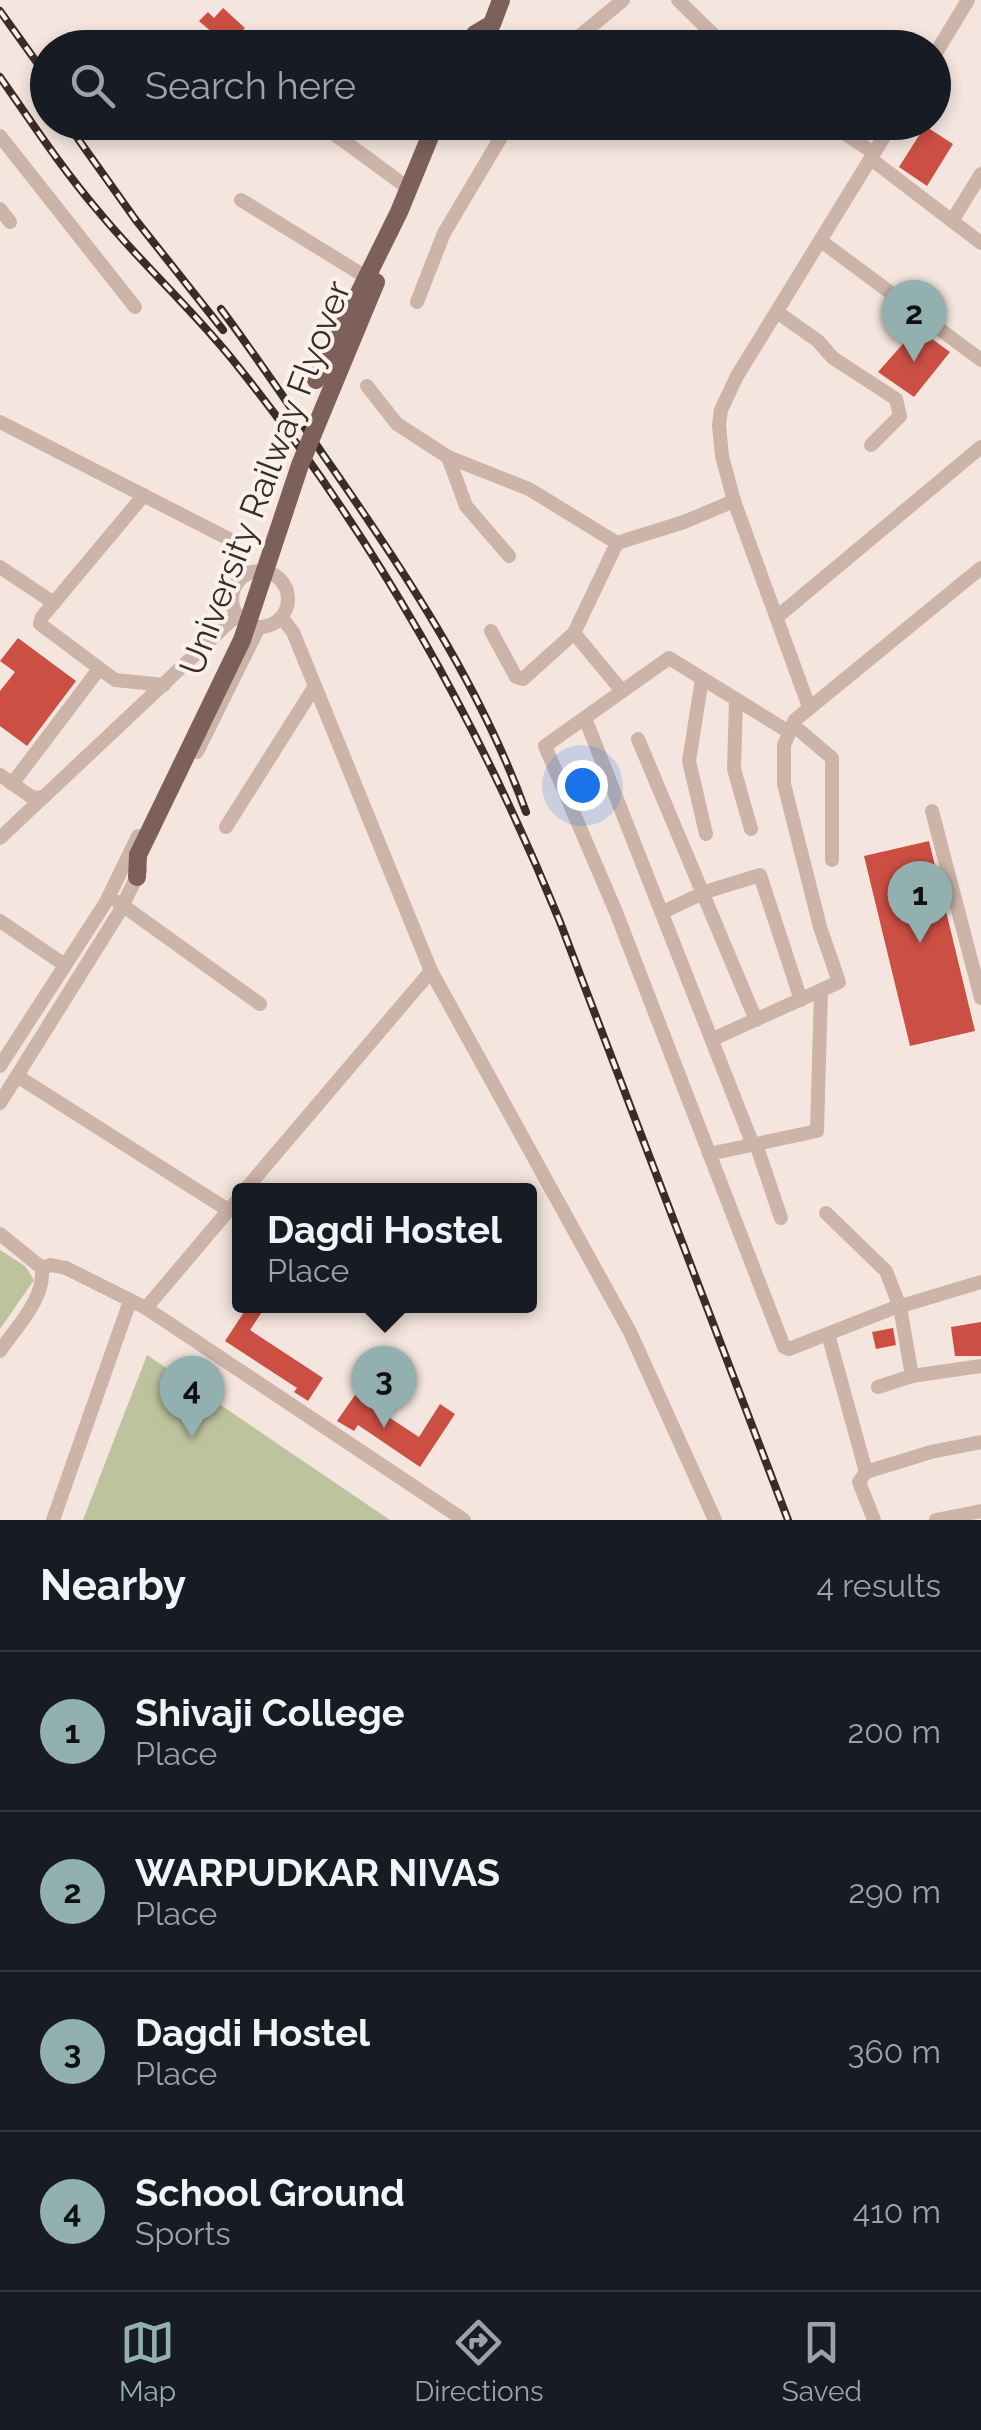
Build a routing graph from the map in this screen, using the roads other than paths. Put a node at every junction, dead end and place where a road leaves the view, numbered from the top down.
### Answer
1 (501, 0) edge
2 (623, 0) edge
3 (678, 0) edge
4 (968, 0) edge
5 (492, 24) junction
6 (481, 30) edge
7 (490, 30) edge
8 (586, 30) edge
9 (709, 30) edge
10 (950, 30) edge
11 (0, 136) edge
12 (343, 140) edge
13 (428, 140) edge
14 (440, 140) edge
15 (499, 140) edge
16 (851, 140) edge
17 (882, 140) edge
18 (873, 156) junction
19 (981, 174) edge
20 (408, 188) junction
21 (240, 200) dead end
22 (0, 209) edge
23 (952, 221) junction
24 (10, 222) dead end
25 (821, 240) junction
26 (981, 243) edge
27 (366, 276) junction
28 (417, 302) dead end
29 (135, 306) dead end
30 (777, 312) junction
31 (981, 360) edge
32 (316, 380) dead end
33 (367, 386) dead end
34 (0, 422) edge
35 (872, 445) dead end
36 (981, 447) edge
37 (448, 457) junction
38 (144, 494) junction
39 (734, 501) junction
40 (617, 543) junction
41 (510, 556) dead end
42 (0, 567) edge
43 (981, 568) edge
44 (245, 575) junction
45 (54, 603) junction
46 (240, 618) junction
47 (282, 618) junction
48 (777, 618) junction
49 (259, 627) junction
50 (491, 631) dead end
51 (574, 633) junction
52 (99, 670) junction
53 (702, 679) junction
54 (164, 685) junction
55 (315, 686) junction
56 (622, 692) junction
57 (736, 700) junction
58 (810, 706) junction
59 (585, 718) junction
60 (791, 728) junction
61 (638, 739) dead end
62 (6, 780) edge
63 (44, 797) junction
64 (932, 811) dead end
65 (226, 828) dead end
66 (752, 829) dead end
67 (706, 834) dead end
68 (0, 838) edge
69 (832, 860) dead end
70 (129, 873) junction
71 (705, 892) junction
72 (108, 896) junction
73 (123, 905) junction
74 (664, 912) junction
75 (0, 921) edge
76 (65, 965) junction
77 (431, 970) junction
78 (821, 991) junction
79 (981, 998) edge
80 (801, 1000) junction
81 (260, 1004) dead end
82 (756, 1020) junction
83 (713, 1040) junction
84 (1, 1063) edge
85 (17, 1076) junction
86 (0, 1103) edge
87 (755, 1144) junction
88 (710, 1154) junction
89 (251, 1183) edge
90 (232, 1206) edge
91 (228, 1210) junction
92 (826, 1213) dead end
93 (781, 1218) dead end
94 (0, 1234) edge
95 (42, 1268) junction
96 (981, 1282) edge
97 (130, 1301) junction
98 (900, 1306) junction
99 (146, 1308) junction
100 (828, 1334) junction
101 (0, 1351) edge
102 (981, 1366) edge
103 (912, 1376) junction
104 (878, 1387) dead end
105 (981, 1442) edge
106 (866, 1472) junction
107 (981, 1511) edge
108 (53, 1520) edge
109 (464, 1520) edge
110 (715, 1520) edge
111 (874, 1520) edge
112 (936, 1520) edge

1 - 5 main road
2 - 8 street
3 - 9 street
4 - 10 street
5 - 6 main road
5 - 7 main road
11 - 29 street
12 - 20 street
13 - 20 main road
14 - 70 main road, University Railway Flyover, bridge
15 - 28 street
16 - 18 street
17 - 18 street
18 - 23 street
18 - 25 street
19 - 23 street
20 - 27 main road
21 - 27 street
22 - 24 street
23 - 26 street
25 - 30 street
25 - 31 street
27 - 32 main road
30 - 35 street
30 - 39 street
33 - 37 street
34 - 38 street
36 - 48 street
37 - 40 street
37 - 41 street
38 - 44 street
38 - 45 street
39 - 40 street
39 - 48 street
40 - 51 street
42 - 45 street
43 - 58 street
44 - 46 street
44 - 47 street
45 - 52 street
46 - 49 street
46 - 54 street
46 - 70 street
47 - 49 street
47 - 55 street
48 - 58 street
49 - 70 street
50 - 51 street
51 - 56 street
52 - 54 street
52 - 62 street
53 - 56 street
53 - 57 street
53 - 67 street
54 - 63 street
55 - 65 street
55 - 77 street
56 - 59 street
57 - 60 street
57 - 66 street
58 - 60 street
59 - 74 street
59 - 88 street
60 - 69 street
60 - 78 street
61 - 71 street
62 - 63 street
63 - 68 street
64 - 79 street
70 - 72 street
70 - 73 street
71 - 74 street
71 - 80 street
71 - 82 street
72 - 73 street
72 - 76 street
73 - 81 street
73 - 85 street
74 - 83 street
75 - 76 street
76 - 84 street
77 - 89 street
77 - 110 street
78 - 80 street
78 - 87 street
80 - 82 street
82 - 83 street
83 - 87 street
85 - 86 street
85 - 91 street
87 - 88 street
87 - 93 street
88 - 100 street
90 - 91 street
91 - 99 street
92 - 98 street
94 - 95 street
95 - 97 street
95 - 101 street
96 - 98 street
97 - 99 street
97 - 108 street
98 - 100 street
98 - 103 street
99 - 109 street
100 - 106 street
102 - 103 street
103 - 104 street
105 - 106 street
106 - 111 street
107 - 112 street

